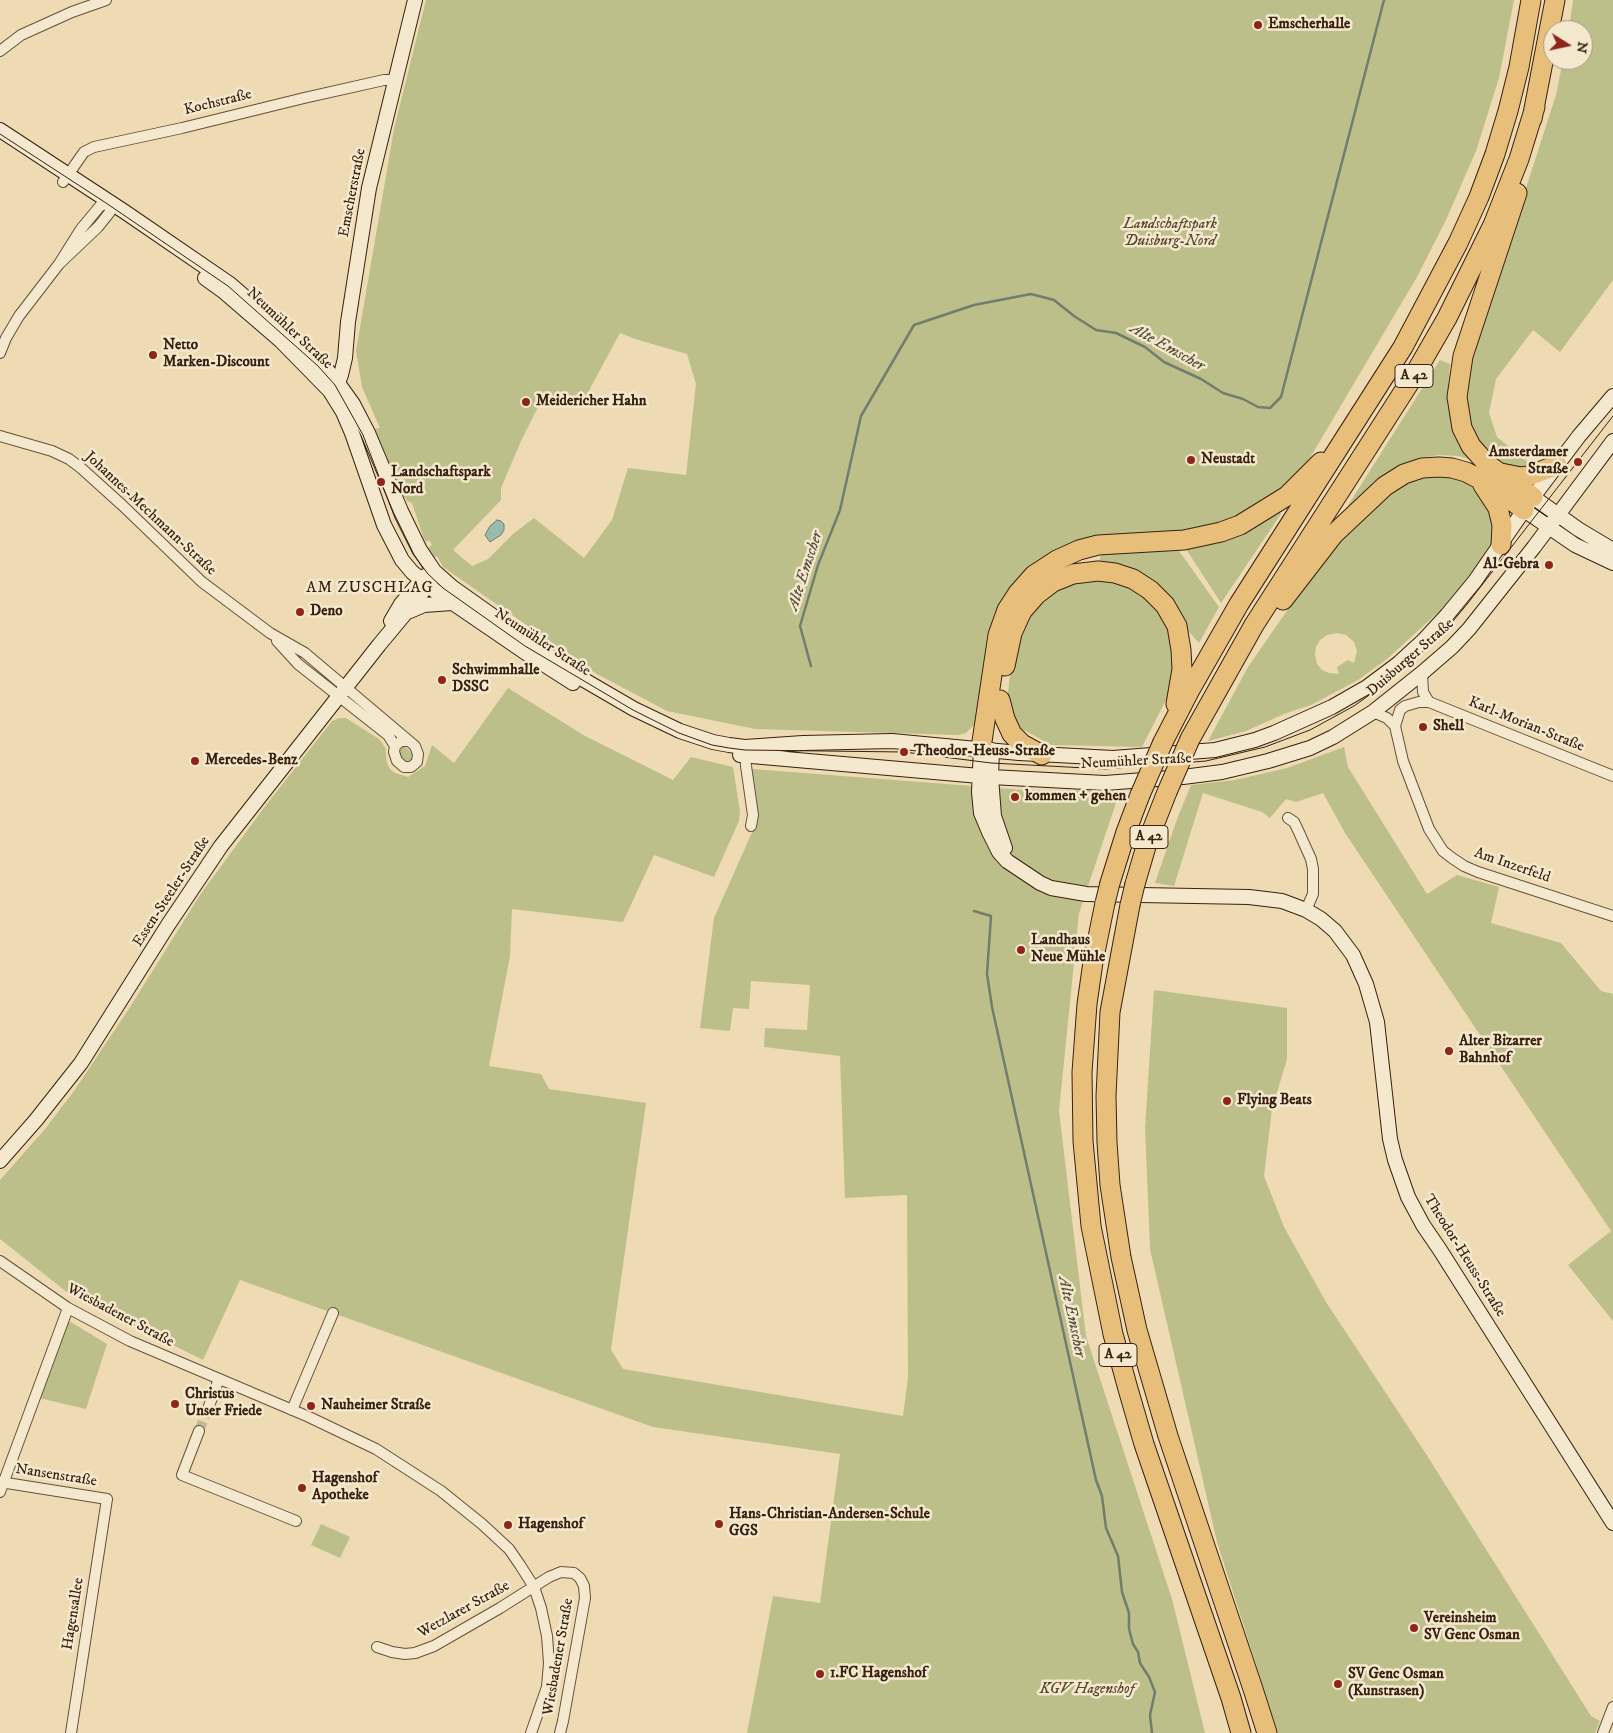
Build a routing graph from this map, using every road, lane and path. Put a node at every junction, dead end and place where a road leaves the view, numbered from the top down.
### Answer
1 (106, 0) edge
2 (415, 0) edge
3 (1531, 0) edge
4 (1555, 0) edge
5 (0, 51) edge
6 (396, 80) junction
7 (1535, 107) junction
8 (0, 130) edge
9 (0, 141) edge
10 (66, 178) junction
11 (107, 207) junction
12 (0, 353) edge
13 (334, 387) junction
14 (1613, 396) edge
15 (1351, 431) junction
16 (0, 436) edge
17 (1613, 440) edge
18 (1557, 465) junction
19 (1499, 473) junction
20 (1477, 478) junction
21 (1529, 504) junction
22 (1558, 516) junction
23 (1549, 528) junction
24 (1501, 545) junction
25 (1613, 550) edge
26 (402, 560) junction
27 (1613, 564) edge
28 (434, 571) junction
29 (425, 582) junction
30 (452, 602) junction
31 (404, 608) junction
32 (1257, 628) junction
33 (1422, 673) junction
34 (342, 692) junction
35 (1000, 700) junction
36 (1429, 702) junction
37 (1373, 712) junction
38 (1173, 723) junction
39 (1394, 726) junction
40 (1255, 740) joint
41 (409, 741) junction
42 (395, 746) junction
43 (986, 749) junction
44 (745, 751) junction
45 (1042, 754) junction
46 (1268, 761) joint
47 (985, 776) junction
48 (1613, 776) edge
49 (1288, 818) dead end
50 (751, 826) dead end
51 (1306, 910) junction
52 (1613, 916) edge
53 (0, 1161) edge
54 (0, 1256) edge
55 (0, 1261) edge
56 (13, 1269) junction
57 (68, 1308) junction
58 (333, 1313) dead end
59 (219, 1379) junction
60 (209, 1406) tunnel mouth
61 (292, 1410) junction
62 (199, 1431) tunnel mouth
63 (2, 1482) edge
64 (0, 1492) edge
65 (107, 1499) joint
66 (296, 1521) dead end
67 (1613, 1522) edge
68 (534, 1587) junction
69 (377, 1647) dead end
70 (1613, 1707) edge
71 (71, 1733) edge
72 (532, 1733) edge
73 (560, 1733) edge
74 (1241, 1733) edge
75 (1267, 1733) edge
76 (1603, 1733) edge

1 - 5 street
2 - 6 main road, Emscherstraße
3 - 15 highway, A 42
4 - 7 highway, A 42
6 - 10 street, Kochstraße
6 - 13 main road, Emscherstraße
7 - 19 highway
7 - 32 highway, A 42
8 - 10 main road, Neumühler Straße
9 - 10 main road, Neumühler Straße
10 - 11 main road, Neumühler Straße
11 - 12 street
11 - 13 main road, Neumühler Straße
13 - 26 main road, Neumühler Straße
13 - 28 main road, Neumühler Straße
14 - 18 main road, Duisburger Straße
15 - 38 highway, A 42
15 - 43 highway
16 - 34 street, Johannes-Mechmann-Straße
17 - 22 main road, Duisburger Straße
18 - 19 highway
18 - 21 main road, Duisburger Straße
19 - 21 highway
20 - 21 highway
20 - 24 highway
20 - 32 highway
21 - 22 main road
21 - 23 main road
21 - 24 main road, Duisburger Straße
22 - 23 main road, Duisburger Straße
22 - 25 main road
23 - 27 main road
23 - 33 main road, Duisburger Straße
24 - 40 main road, Duisburger Straße
26 - 29 main road, Neumühler Straße
26 - 31 main road
28 - 29 main road, Essen-Steeler-Straße
28 - 44 main road, Neumühler Straße
29 - 30 main road, Neumühler Straße
29 - 31 main road, Essen-Steeler-Straße
30 - 31 main road
30 - 44 main road, Neumühler Straße
31 - 34 main road, Essen-Steeler-Straße
32 - 75 highway, A 42, bridge
33 - 36 street
33 - 37 main road, Duisburger Straße
34 - 41 street
34 - 42 street
34 - 53 main road, Essen-Steeler-Straße
35 - 38 highway
35 - 43 highway
35 - 45 highway
36 - 39 street
36 - 48 street, Karl-Morian-Straße
37 - 39 street
37 - 46 main road, Duisburger Straße
38 - 74 highway, A 42, bridge
39 - 52 street, Am Inzerfeld
40 - 45 main road, Neumühler Straße
41 - 42 street
41 - 42 street
43 - 44 main road, Neumühler Straße
43 - 45 main road, Neumühler Straße
43 - 47 main road, Theodor-Heuss-Straße
44 - 47 main road, Neumühler Straße
44 - 50 street
46 - 47 main road, Neumühler Straße
47 - 51 main road, Theodor-Heuss-Straße
49 - 51 street
51 - 67 main road, Theodor-Heuss-Straße
54 - 56 street, Wiesbadener Straße
55 - 56 street, Wiesbadener Straße
56 - 57 street, Wiesbadener Straße
57 - 59 street, Wiesbadener Straße
57 - 63 street
58 - 61 street
59 - 60 street
59 - 61 street, Wiesbadener Straße
61 - 68 street, Wiesbadener Straße
62 - 66 street
63 - 64 street
63 - 65 street, Nansenstraße
65 - 71 street, Hagensallee
68 - 69 street, Wetzlarer Straße
68 - 72 street, Wiesbadener Straße
68 - 73 street, Wiesbadener Straße
70 - 76 street

